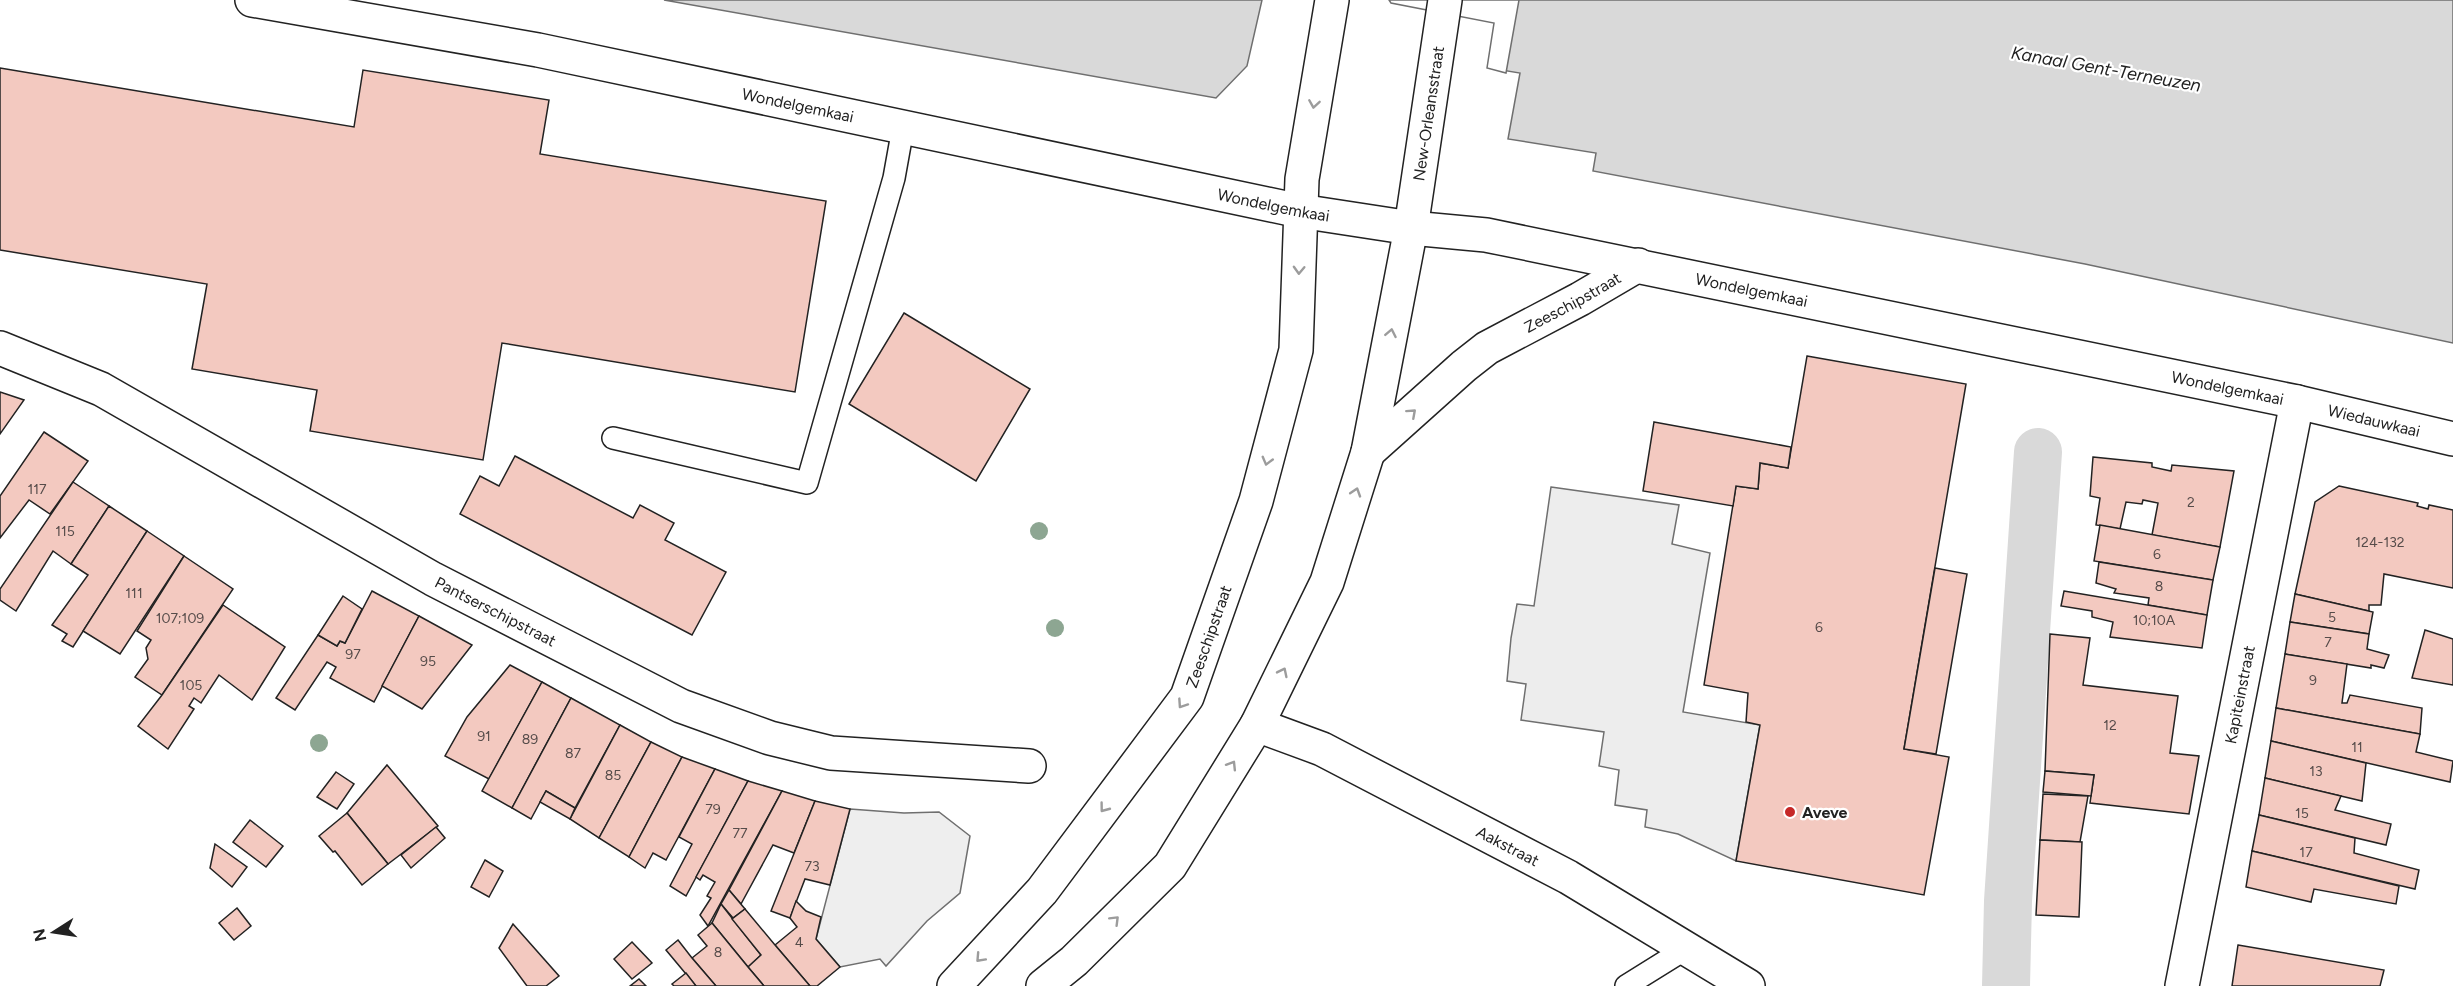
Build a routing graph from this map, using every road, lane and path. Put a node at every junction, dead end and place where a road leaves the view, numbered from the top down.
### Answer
1 (252, 0) edge
2 (1332, 0) edge
3 (1445, 0) edge
4 (903, 128) junction
5 (1300, 211) junction
6 (1411, 228) junction
7 (1638, 265) junction
8 (0, 348) edge
9 (2297, 402) junction
10 (613, 438) dead end
11 (2453, 439) edge
12 (1368, 452) junction
13 (1257, 725) junction
14 (1029, 766) dead end
15 (1687, 948) junction
16 (954, 986) edge
17 (1043, 986) edge
18 (1626, 986) edge
19 (1748, 986) edge
20 (2182, 986) edge

1 - 4 main road, Wondelgemkaai
2 -> 5 main road
3 - 6 main road, New-Orleansstraat
4 - 5 main road, Wondelgemkaai
4 - 10 lane
5 - 6 main road, Wondelgemkaai
5 -> 16 main road, Zeeschipstraat
6 - 7 main road, Wondelgemkaai
12 -> 6 main road
7 - 9 main road, Wondelgemkaai
12 -> 7 main road, Zeeschipstraat
8 - 14 main road, Pantserschipstraat
9 - 11 main road, Wiedauwkaai
9 - 20 main road, Kapiteinstraat
13 -> 12 main road
13 - 15 main road, Aakstraat
17 -> 13 main road
15 - 18 lane
15 - 19 main road, Aakstraat

